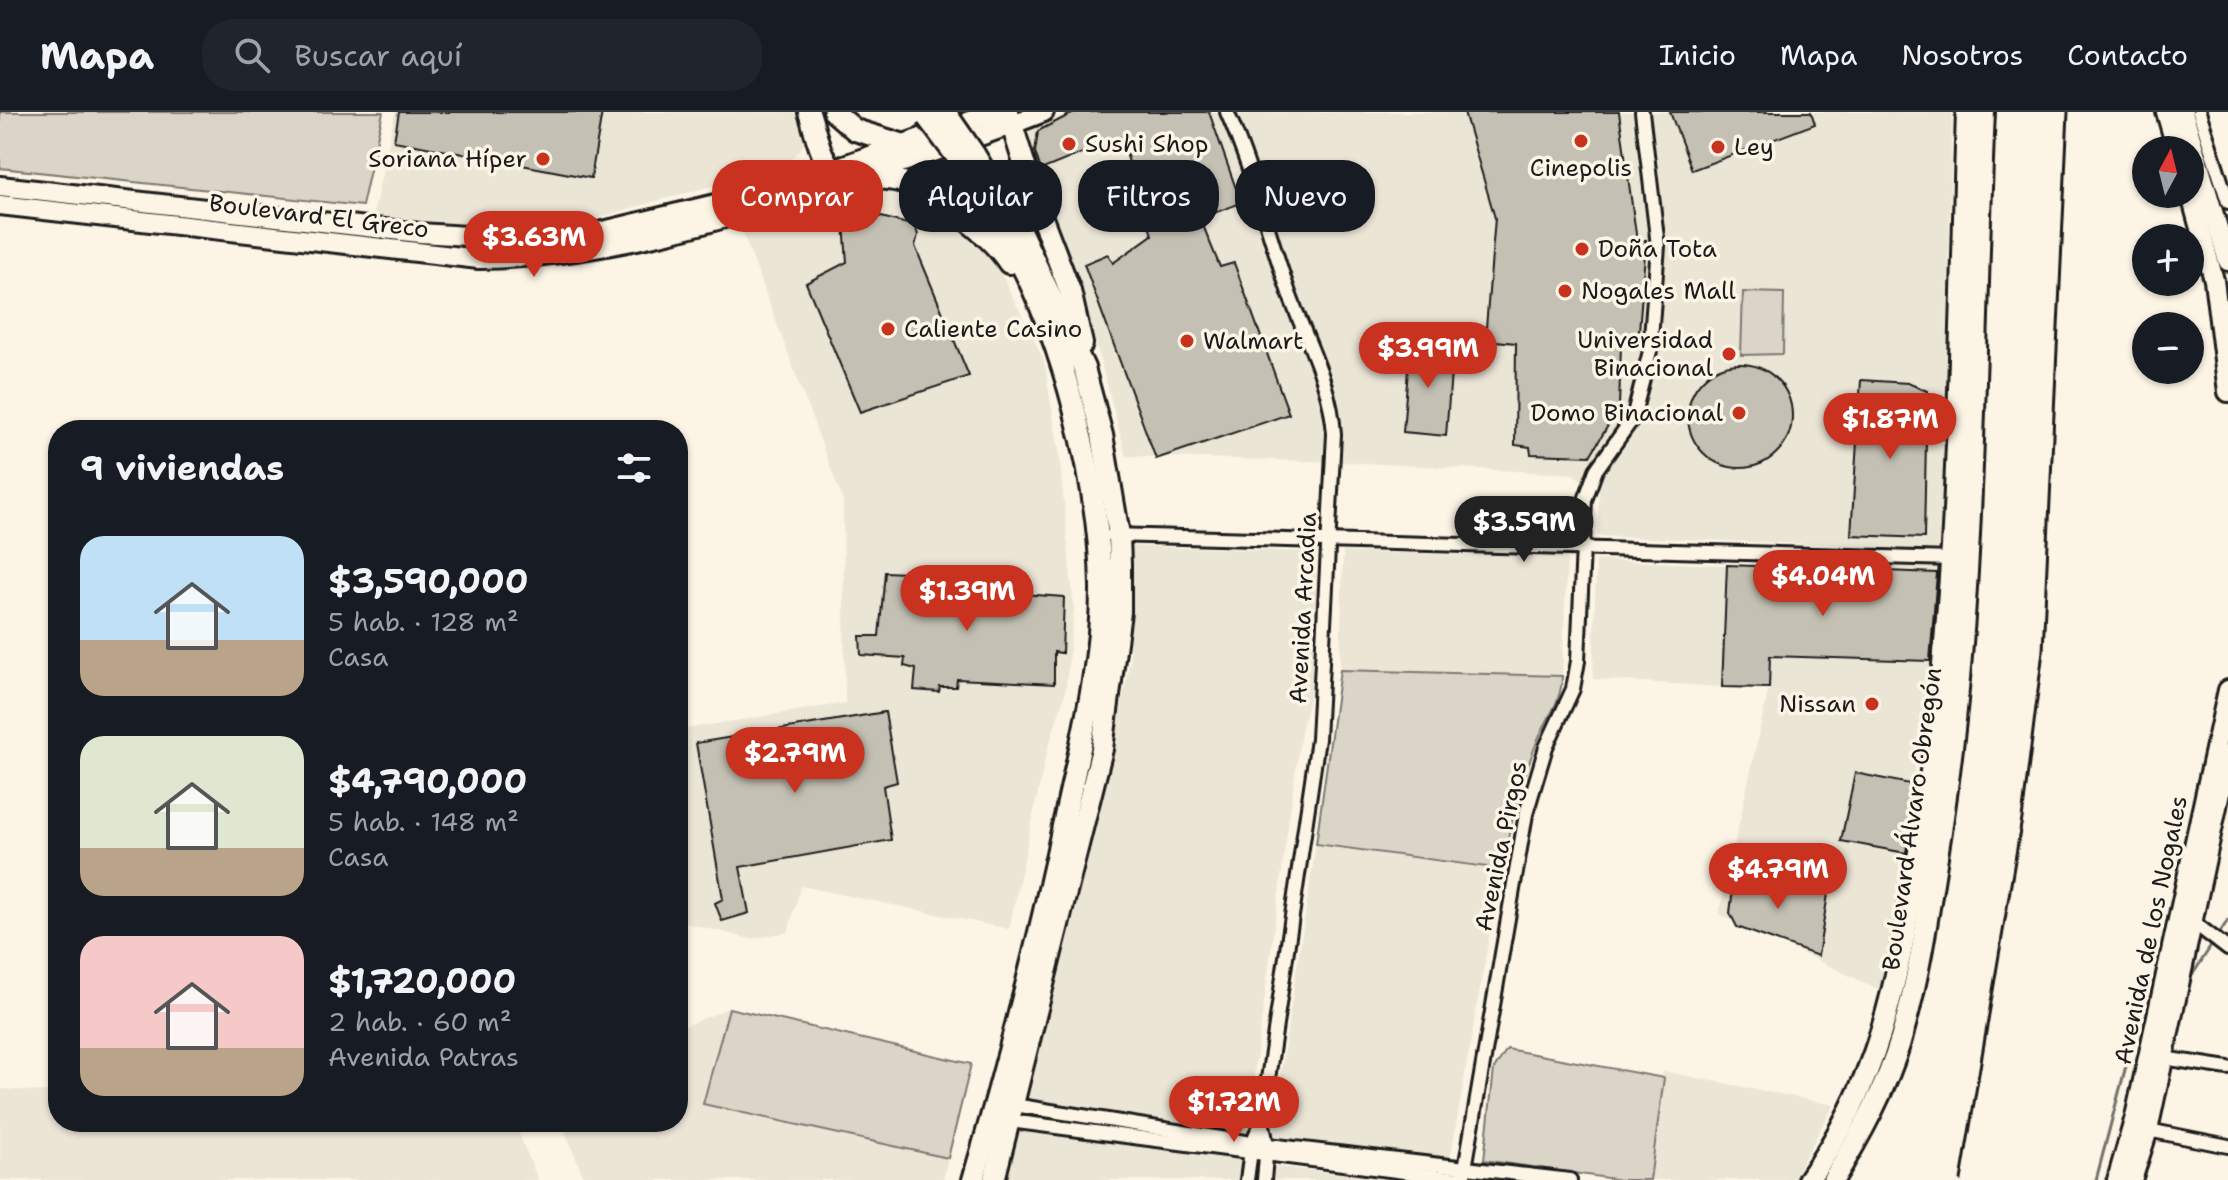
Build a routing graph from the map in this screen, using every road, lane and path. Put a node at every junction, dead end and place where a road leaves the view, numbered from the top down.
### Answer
1 (809, 112) edge
2 (834, 112) edge
3 (995, 112) edge
4 (1044, 112) edge
5 (1227, 112) edge
6 (1642, 112) edge
7 (2166, 112) edge
8 (2199, 112) edge
9 (932, 114) edge
10 (1980, 115) edge
11 (1010, 118) edge
12 (2180, 132) edge
13 (901, 144) junction
14 (967, 158) junction
15 (837, 160) edge
16 (874, 160) edge
17 (883, 163) edge
18 (883, 179) edge
19 (0, 186) edge
20 (2228, 202) edge
21 (0, 205) edge
22 (712, 205) edge
23 (2199, 208) edge
24 (224, 220) junction
25 (2219, 243) edge
26 (2228, 261) edge
27 (1042, 318) junction
28 (1084, 368) junction
29 (2228, 392) edge
30 (1097, 535) junction
31 (1119, 535) junction
32 (1328, 541) junction
33 (1581, 548) junction
34 (1952, 559) junction
35 (2228, 690) edge
36 (2228, 755) edge
37 (2193, 922) junction
38 (2228, 949) edge
39 (2163, 1058) junction
40 (2228, 1068) edge
41 (1002, 1111) junction
42 (1262, 1120) junction
43 (2148, 1130) junction
44 (2228, 1146) edge
45 (1251, 1148) junction
46 (1266, 1150) junction
47 (1465, 1176) edge
48 (973, 1180) edge
49 (994, 1180) edge
50 (1247, 1180) edge
51 (1264, 1180) edge
52 (1570, 1180) edge
53 (1808, 1180) edge
54 (1833, 1180) edge
55 (2117, 1180) edge
56 (2132, 1180) edge

1 - 15 main road
2 - 13 main road
3 - 13 main road, Boulevard El Greco
4 - 11 main road, Boulevard El Greco
5 - 32 street, Avenida Arcadia
6 - 33 street, Avenida Pirgos
7 - 12 main road
8 - 20 street
9 - 14 main road, bridge
10 - 34 main road, Boulevard Álvaro Obregón
10 - 54 main road, Boulevard Álvaro Obregón
11 - 17 main road, Boulevard El Greco
11 - 28 main road
12 - 25 main road
13 - 16 main road, Boulevard El Greco
14 - 27 main road
14 - 28 main road
18 - 27 main road
19 - 24 main road, Boulevard El Greco
21 - 24 main road, Boulevard El Greco
22 - 24 main road, Boulevard El Greco
23 - 25 main road
25 - 26 main road
25 - 29 main road
27 - 30 main road
28 - 31 main road
30 - 31 street
30 - 41 main road
31 - 32 street
31 - 41 main road
32 - 33 street
32 - 42 street, Avenida Arcadia
33 - 34 street
33 - 47 street, Avenida Pirgos
34 - 53 main road, Boulevard Álvaro Obregón
35 - 55 main road, Avenida de los Nogales
36 - 37 main road, Avenida de los Nogales
37 - 38 street
37 - 39 main road, Avenida de los Nogales
39 - 40 street
39 - 43 main road, Avenida de los Nogales
41 - 45 street
41 - 48 main road
41 - 49 main road
42 - 45 street, Avenida Arcadia
42 - 46 street, Avenida Arcadia
43 - 44 street
43 - 56 main road, Avenida de los Nogales
45 - 46 street
45 - 50 street, Avenida Arcadia
46 - 47 street
46 - 51 street, Avenida Arcadia
47 - 52 street

